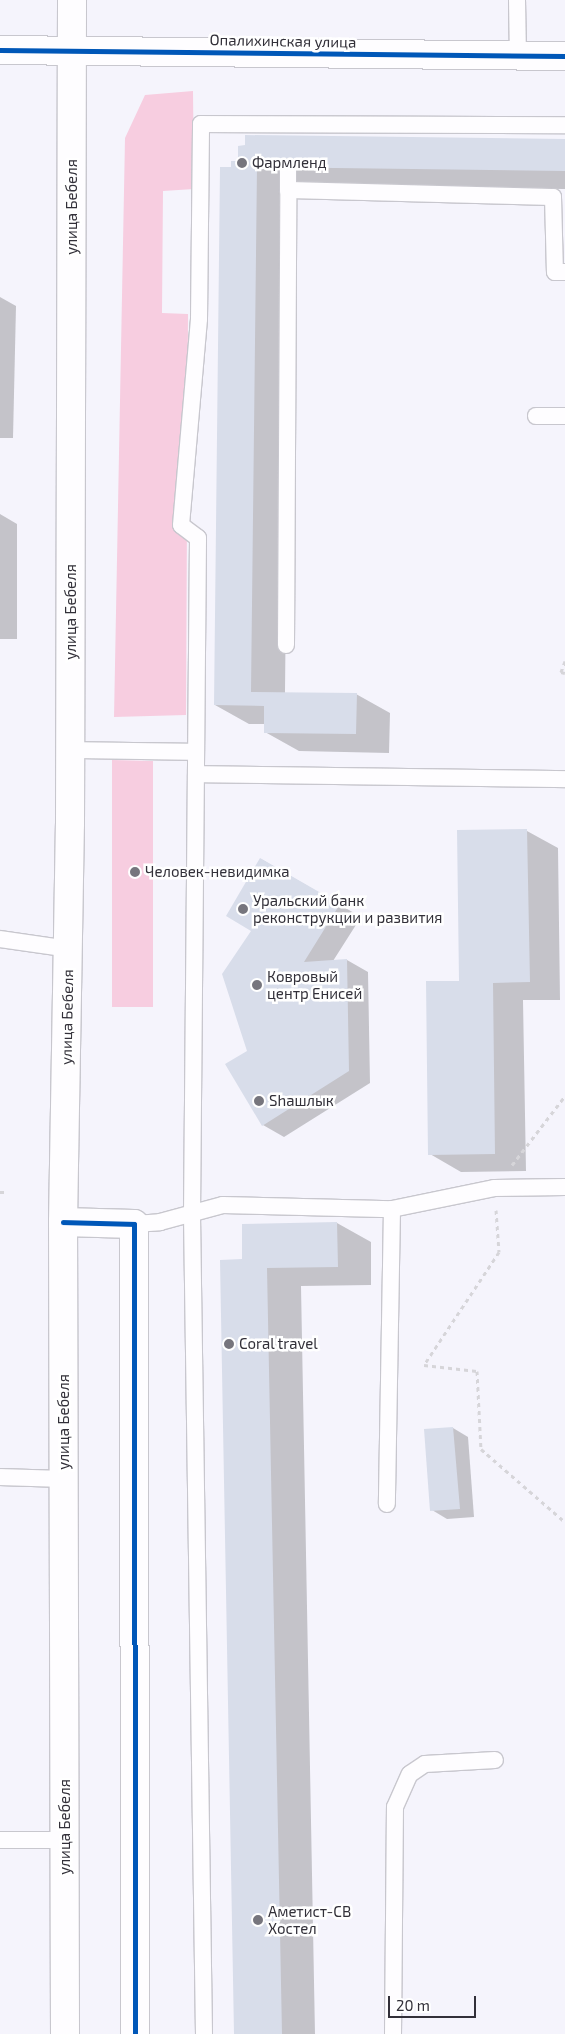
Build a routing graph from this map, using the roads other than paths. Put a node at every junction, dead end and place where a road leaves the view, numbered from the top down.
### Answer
1 (72, 0) edge
2 (517, 0) edge
3 (0, 50) edge
4 (72, 52) junction
5 (518, 56) junction
6 (565, 56) edge
7 (565, 125) edge
8 (288, 167) dead end
9 (288, 190) junction
10 (565, 272) edge
11 (536, 416) dead end
12 (565, 416) edge
13 (286, 646) dead end
14 (70, 750) junction
15 (196, 752) junction
16 (196, 774) junction
17 (565, 779) edge
18 (0, 939) edge
19 (69, 949) junction
20 (565, 1187) edge
21 (392, 1209) junction
22 (192, 1214) junction
23 (63, 1222) junction
24 (134, 1224) junction
25 (0, 1477) edge
26 (64, 1479) junction
27 (387, 1504) dead end
28 (495, 1760) dead end
29 (0, 1840) edge
30 (66, 1840) junction
31 (65, 2034) edge
32 (135, 2034) edge
33 (204, 2034) edge
34 (393, 2034) edge

1 - 4 main road, улица Бебеля
2 - 5 lane
3 - 4 main road, Опалихинская улица
4 - 5 main road, Опалихинская улица
4 - 14 main road, улица Бебеля
5 - 6 main road, Опалихинская улица
7 - 15 lane
8 - 9 lane
9 - 10 lane
9 - 13 lane
11 - 12 lane
14 - 15 lane
14 - 19 main road, улица Бебеля
15 - 16 lane
16 - 17 lane
16 - 22 lane
18 - 19 lane
19 - 23 main road, улица Бебеля
20 - 21 lane
21 - 22 lane
21 - 27 lane
22 - 24 lane
22 - 33 lane
23 - 24 main road
23 - 26 main road, улица Бебеля
24 - 32 main road
25 - 26 lane
26 - 30 main road, улица Бебеля
28 - 34 lane
29 - 30 lane
30 - 31 main road, улица Бебеля

